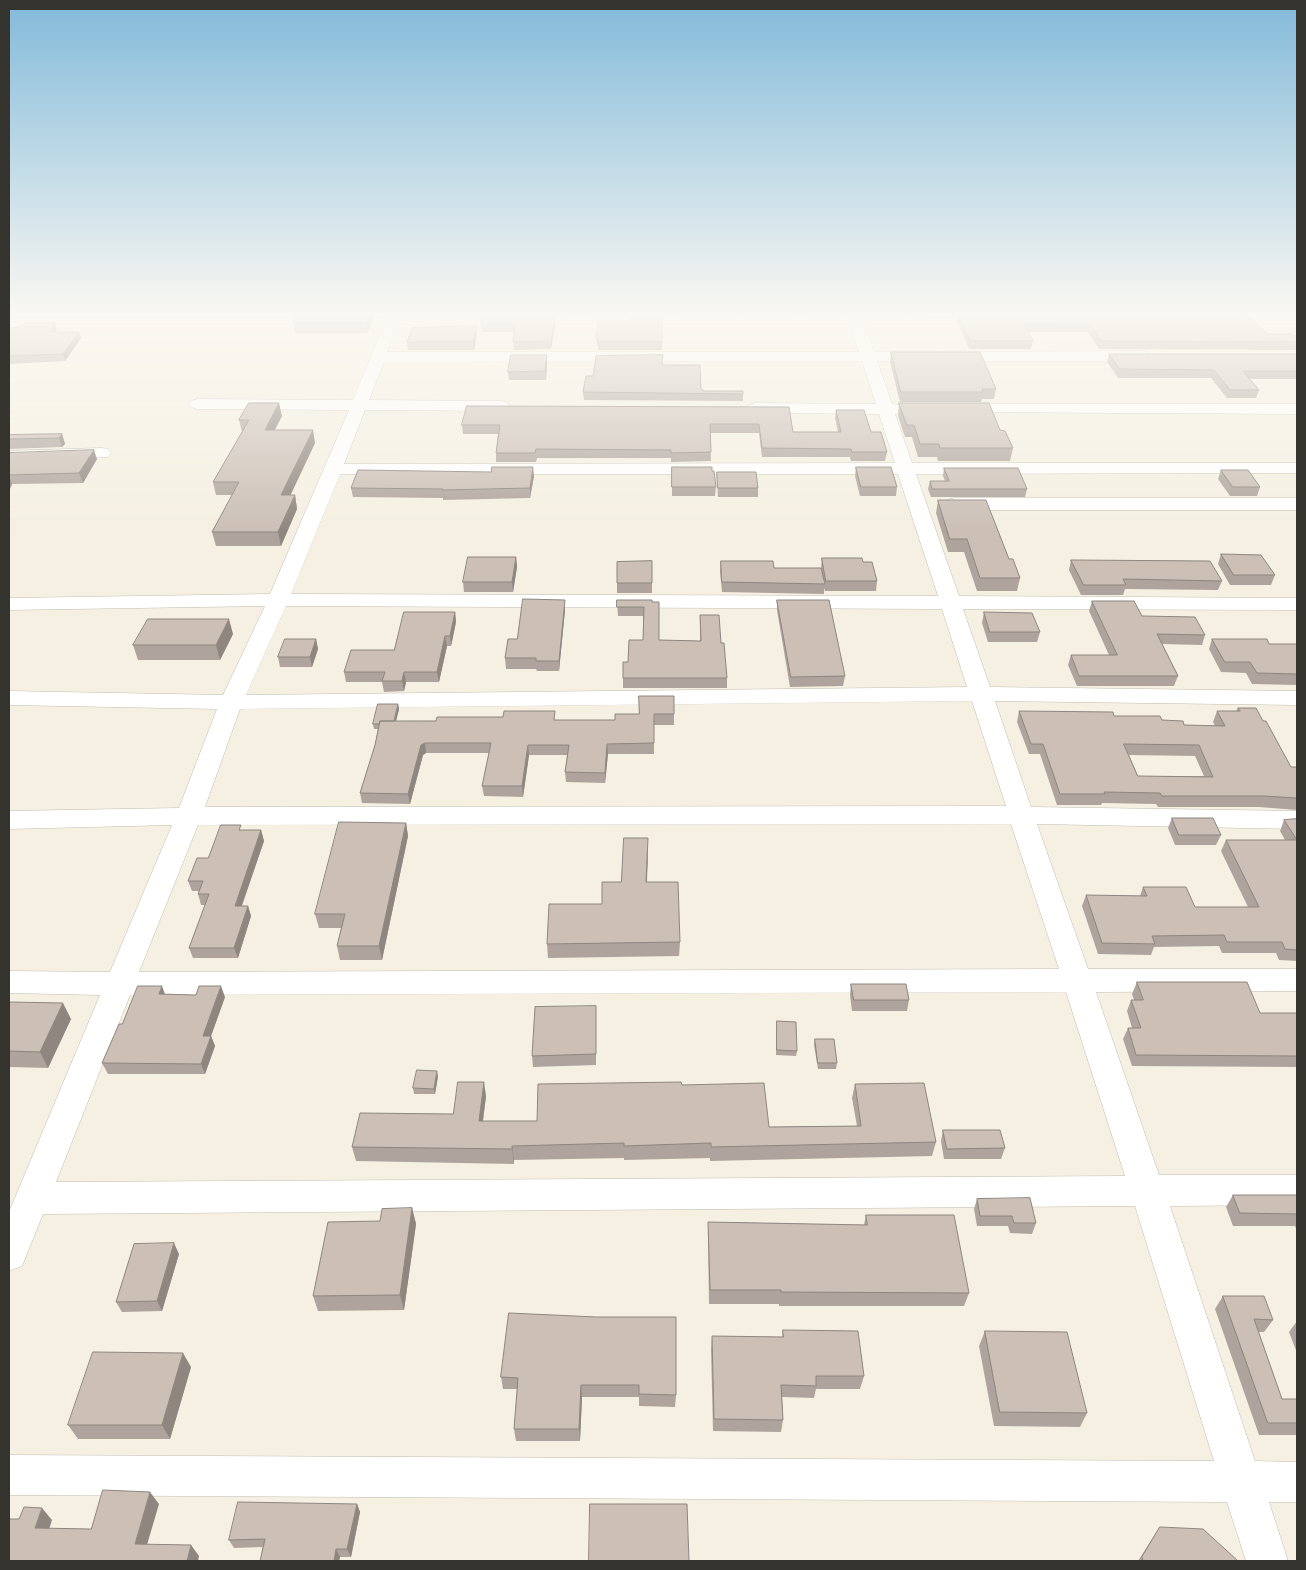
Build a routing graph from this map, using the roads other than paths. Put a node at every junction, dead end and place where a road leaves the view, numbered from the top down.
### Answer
1 (366, 385) edge
2 (877, 385) edge
3 (197, 404) dead end
4 (358, 405) junction
5 (517, 406) edge
6 (736, 408) edge
7 (885, 409) junction
8 (914, 409) edge
9 (944, 409) edge
10 (1297, 409) edge
11 (102, 453) dead end
12 (9, 456) edge
13 (1297, 468) edge
14 (333, 469) junction
15 (905, 469) junction
16 (1297, 504) edge
17 (917, 505) junction
18 (278, 600) junction
19 (949, 603) junction
20 (9, 604) edge
21 (1297, 604) edge
22 (980, 694) junction
23 (9, 698) edge
24 (1297, 698) edge
25 (231, 702) junction
26 (1021, 815) junction
27 (190, 816) junction
28 (9, 820) edge
29 (1297, 820) edge
30 (1297, 980) edge
31 (1076, 981) junction
32 (9, 982) edge
33 (121, 984) junction
34 (1147, 1190) junction
35 (1297, 1190) edge
36 (32, 1198) junction
37 (9, 1254) edge
38 (9, 1476) edge
39 (1243, 1482) junction
40 (1297, 1482) edge
41 (1268, 1561) edge

1 - 4 street
2 - 7 street
3 - 4 street
4 - 5 street
4 - 14 street
6 - 7 street
7 - 8 street
7 - 15 street
9 - 10 street
11 - 12 street
13 - 15 street
14 - 15 street
14 - 18 street
15 - 17 street
16 - 17 street
17 - 19 street
18 - 19 street
18 - 20 street
18 - 25 street
19 - 21 street
19 - 22 street
22 - 24 street
22 - 25 street
22 - 26 street
23 - 25 street
25 - 27 street
26 - 27 street
26 - 29 street
26 - 31 street
27 - 28 street
27 - 33 street
30 - 31 street
31 - 33 street
31 - 34 street
32 - 33 street
33 - 36 street
34 - 35 street
34 - 36 street
34 - 39 street
36 - 37 street
38 - 39 street
39 - 40 street
39 - 41 street

